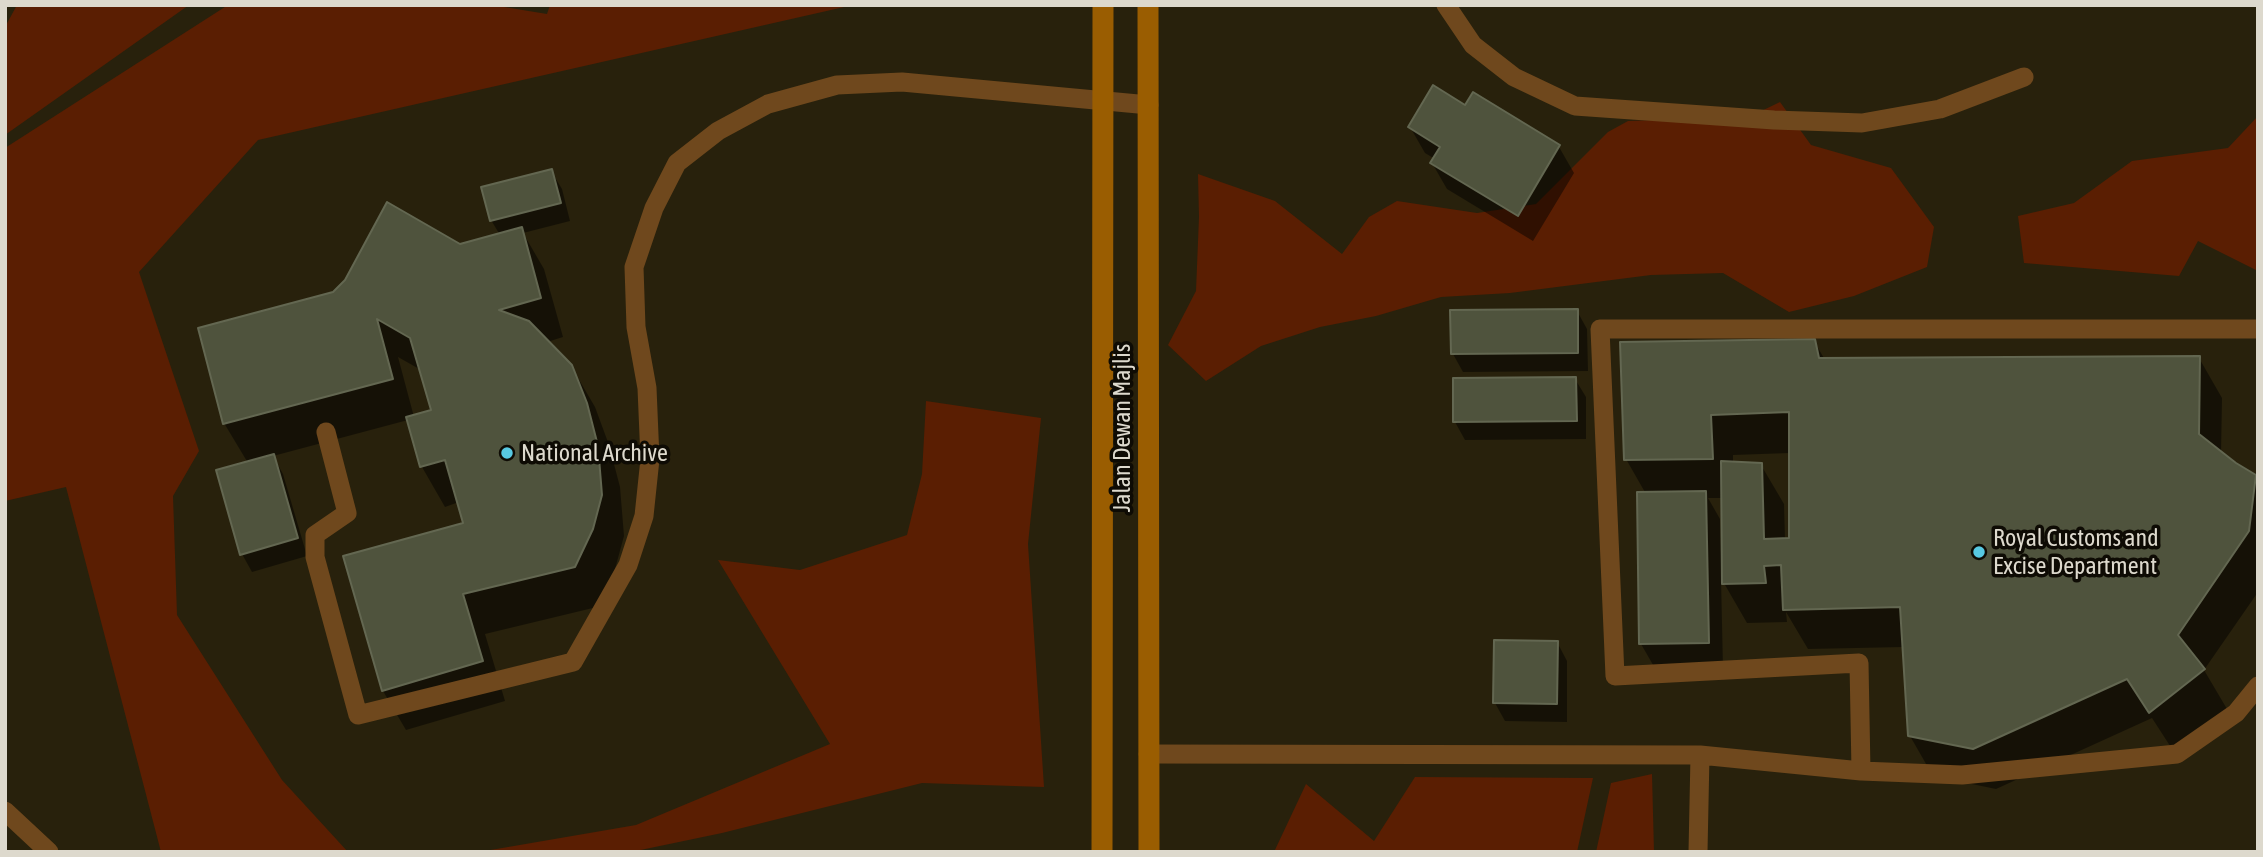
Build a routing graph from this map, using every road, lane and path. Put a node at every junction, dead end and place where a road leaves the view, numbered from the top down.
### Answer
1 (1102, 5) edge
2 (1149, 5) edge
3 (1446, 5) edge
4 (2024, 76) dead end
5 (1103, 101) junction
6 (1149, 105) junction
7 (2258, 329) edge
8 (326, 432) dead end
9 (2258, 686) edge
10 (1148, 754) junction
11 (1700, 755) junction
12 (1861, 771) junction
13 (5, 811) edge
14 (49, 852) edge
15 (1102, 852) edge
16 (1149, 852) edge
17 (1698, 852) edge

1 - 5 street, Jalan Dewan Majlis
2 - 6 street, Jalan Dewan Majlis
3 - 4 lane
5 - 6 lane
5 - 8 lane
5 - 15 street, Jalan Dewan Majlis
6 - 10 street, Jalan Dewan Majlis
7 - 12 lane
9 - 12 lane
10 - 11 lane
10 - 16 street, Jalan Dewan Majlis
11 - 12 lane
11 - 17 lane
13 - 14 lane

